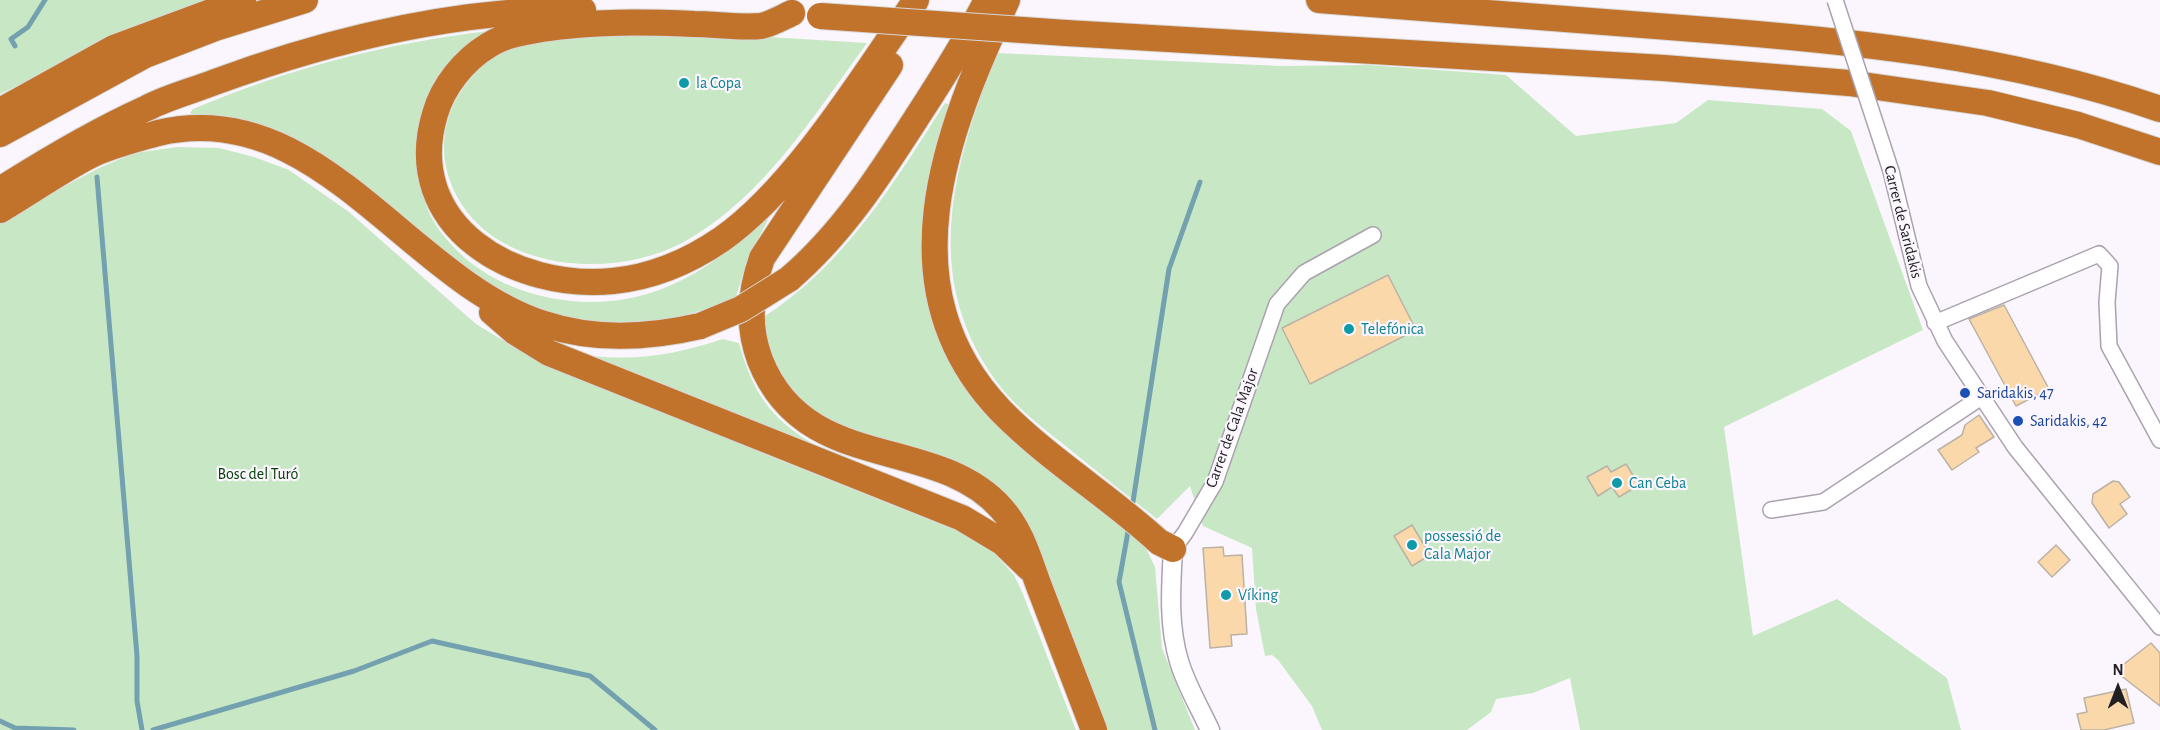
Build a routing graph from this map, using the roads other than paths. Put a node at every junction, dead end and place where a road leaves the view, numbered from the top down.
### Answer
1 (243, 0) edge
2 (305, 0) edge
3 (916, 0) edge
4 (928, 0) edge
5 (987, 0) edge
6 (1007, 0) edge
7 (1319, 0) edge
8 (1533, 0) edge
9 (1835, 0) edge
10 (792, 13) junction
11 (1587, 20) junction
12 (2160, 109) edge
13 (0, 111) edge
14 (0, 134) edge
15 (2160, 152) edge
16 (0, 190) edge
17 (0, 210) edge
18 (1373, 235) dead end
19 (466, 286) junction
20 (1935, 323) junction
21 (1983, 396) junction
22 (2160, 440) edge
23 (1771, 510) dead end
24 (1173, 549) junction
25 (1034, 574) junction
26 (2160, 627) edge
27 (1094, 730) edge
28 (1210, 730) edge

1 - 13 highway
2 - 14 highway
3 - 10 highway
4 - 25 highway
5 - 19 highway, bridge
6 - 24 highway
7 - 11 highway
8 - 11 highway
9 - 20 street, Carrer de Saridakis, bridge
10 - 15 highway, bridge
10 - 16 highway
11 - 12 highway
17 - 19 highway
18 - 24 street, Carrer de Cala Major
19 - 25 highway
20 - 21 street, Carrer de Saridakis
20 - 22 street
21 - 23 street
21 - 26 street, Carrer de Saridakis
24 - 28 street
25 - 27 highway

